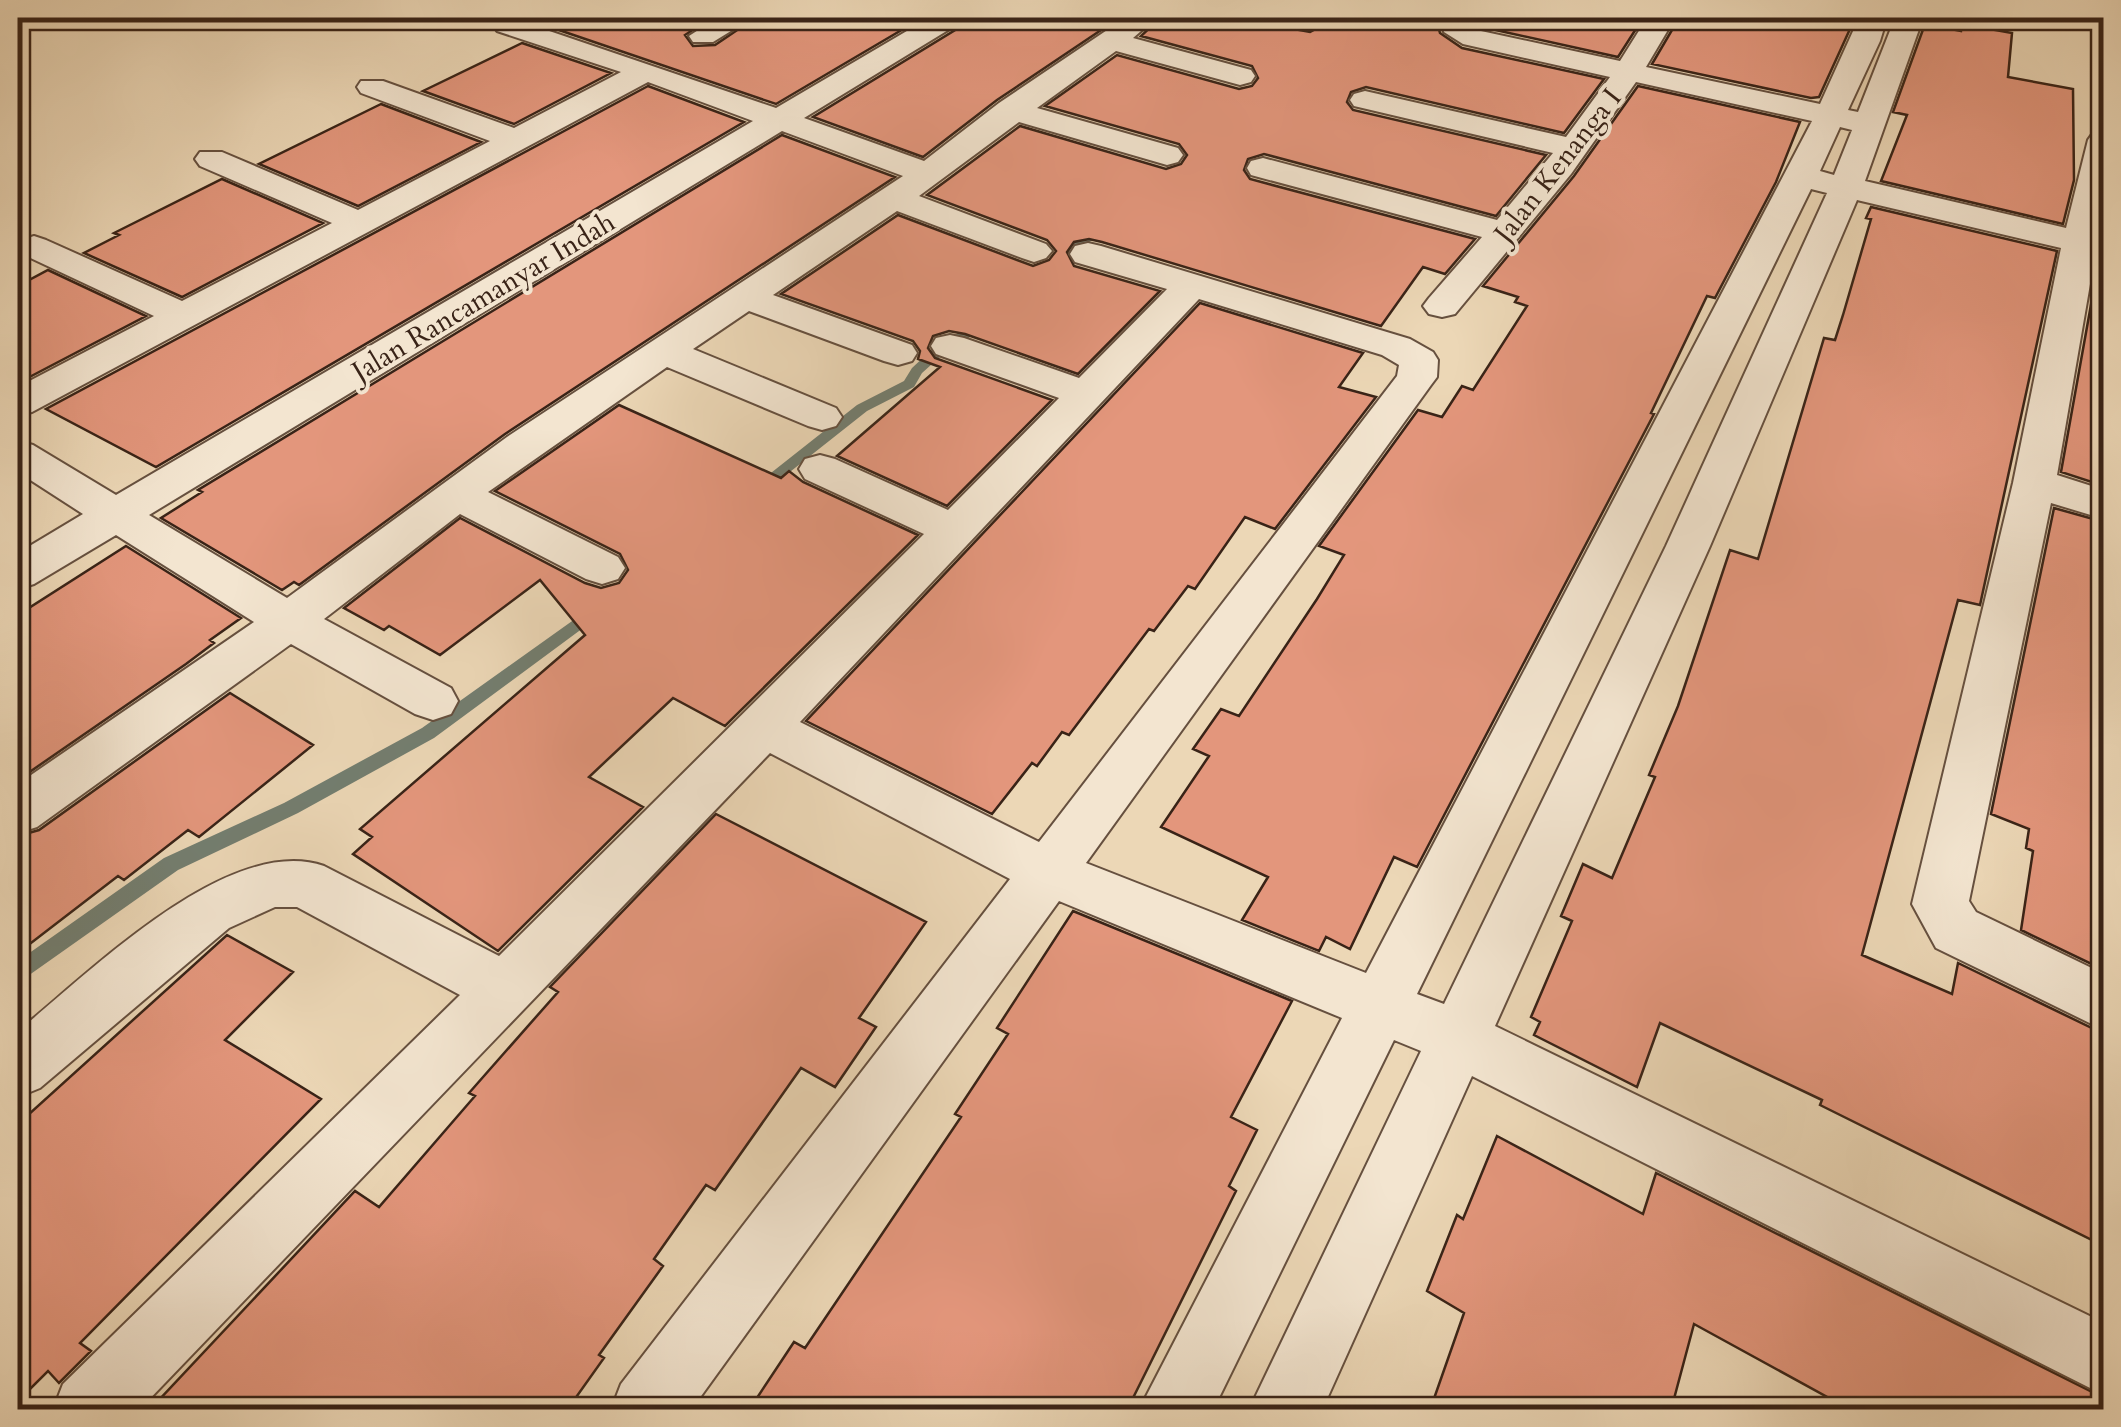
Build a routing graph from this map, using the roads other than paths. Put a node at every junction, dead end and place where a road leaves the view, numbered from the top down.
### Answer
1 (738, 18) edge
2 (948, 18) edge
3 (1142, 18) edge
4 (1462, 18) edge
5 (1661, 18) edge
6 (1873, 18) edge
7 (1909, 18) edge
8 (2087, 18) edge
9 (2104, 21) edge
10 (507, 25) dead end
11 (702, 36) dead end
12 (1110, 40) junction
13 (646, 70) junction
14 (1631, 71) junction
15 (1240, 76) dead end
16 (372, 86) dead end
17 (1365, 100) dead end
18 (1010, 110) junction
19 (1830, 115) junction
20 (779, 119) junction
21 (1870, 124) junction
22 (516, 139) junction
23 (2104, 140) edge
24 (1574, 148) junction
25 (1167, 155) dead end
26 (211, 160) dead end
27 (1263, 168) dead end
28 (927, 173) junction
29 (1823, 182) junction
30 (894, 198) junction
31 (358, 222) junction
32 (1505, 233) junction
33 (2092, 244) edge
34 (34, 247) dead end
35 (1034, 251) dead end
36 (1088, 254) dead end
37 (1193, 284) junction
38 (747, 298) junction
39 (1442, 306) dead end
40 (179, 314) junction
41 (950, 346) dead end
42 (663, 351) junction
43 (898, 353) dead end
44 (1087, 394) junction
45 (18, 403) edge
46 (822, 417) dead end
47 (18, 454) edge
48 (820, 469) dead end
49 (2034, 483) junction
50 (456, 494) junction
51 (2104, 506) edge
52 (115, 515) junction
53 (955, 531) junction
54 (602, 568) dead end
55 (18, 573) edge
56 (289, 621) junction
57 (433, 701) dead end
58 (764, 727) junction
59 (18, 812) edge
60 (1048, 872) junction
61 (503, 988) junction
62 (2104, 1003) edge
63 (1379, 1008) junction
64 (1456, 1037) junction
65 (18, 1068) edge
66 (2104, 1360) edge
67 (90, 1410) edge
68 (647, 1410) edge
69 (1175, 1410) edge
70 (1285, 1410) edge

1 - 11 street
2 - 20 street, Jalan Rancamanyar Indah
3 - 12 street
4 - 14 street
5 - 14 street, Jalan Kenanga I
6 - 19 street
7 - 21 street
8 - 9 street
10 - 13 street
12 - 15 street
12 - 18 street
13 - 20 street
13 - 22 street
14 - 19 street
14 - 24 street, Jalan Kenanga I
16 - 22 street
17 - 24 street
18 - 25 street
18 - 28 street
19 - 21 street
19 - 29 street
20 - 28 street
20 - 52 street, Jalan Rancamanyar Indah
21 - 29 street
22 - 31 street
23 - 33 street
24 - 32 street, Jalan Kenanga I
26 - 31 street
27 - 32 street
28 - 30 street
29 - 33 street
29 - 63 street
29 - 64 street
30 - 35 street
30 - 38 street
31 - 40 street
32 - 39 street, Jalan Kenanga I
33 - 49 street
34 - 40 street
36 - 37 street
37 - 44 street
37 - 60 street
38 - 42 street
38 - 43 street
40 - 45 street
41 - 44 street
42 - 46 street
42 - 50 street
44 - 53 street
47 - 52 street
48 - 53 street
49 - 51 street
49 - 62 street
50 - 54 street
50 - 56 street
52 - 55 street, Jalan Rancamanyar Indah
52 - 56 street
53 - 58 street
56 - 57 street
56 - 59 street
58 - 60 street
58 - 61 street
60 - 63 street
60 - 68 street
61 - 65 street
61 - 67 street
63 - 64 street
63 - 69 street
64 - 66 street
64 - 70 street

